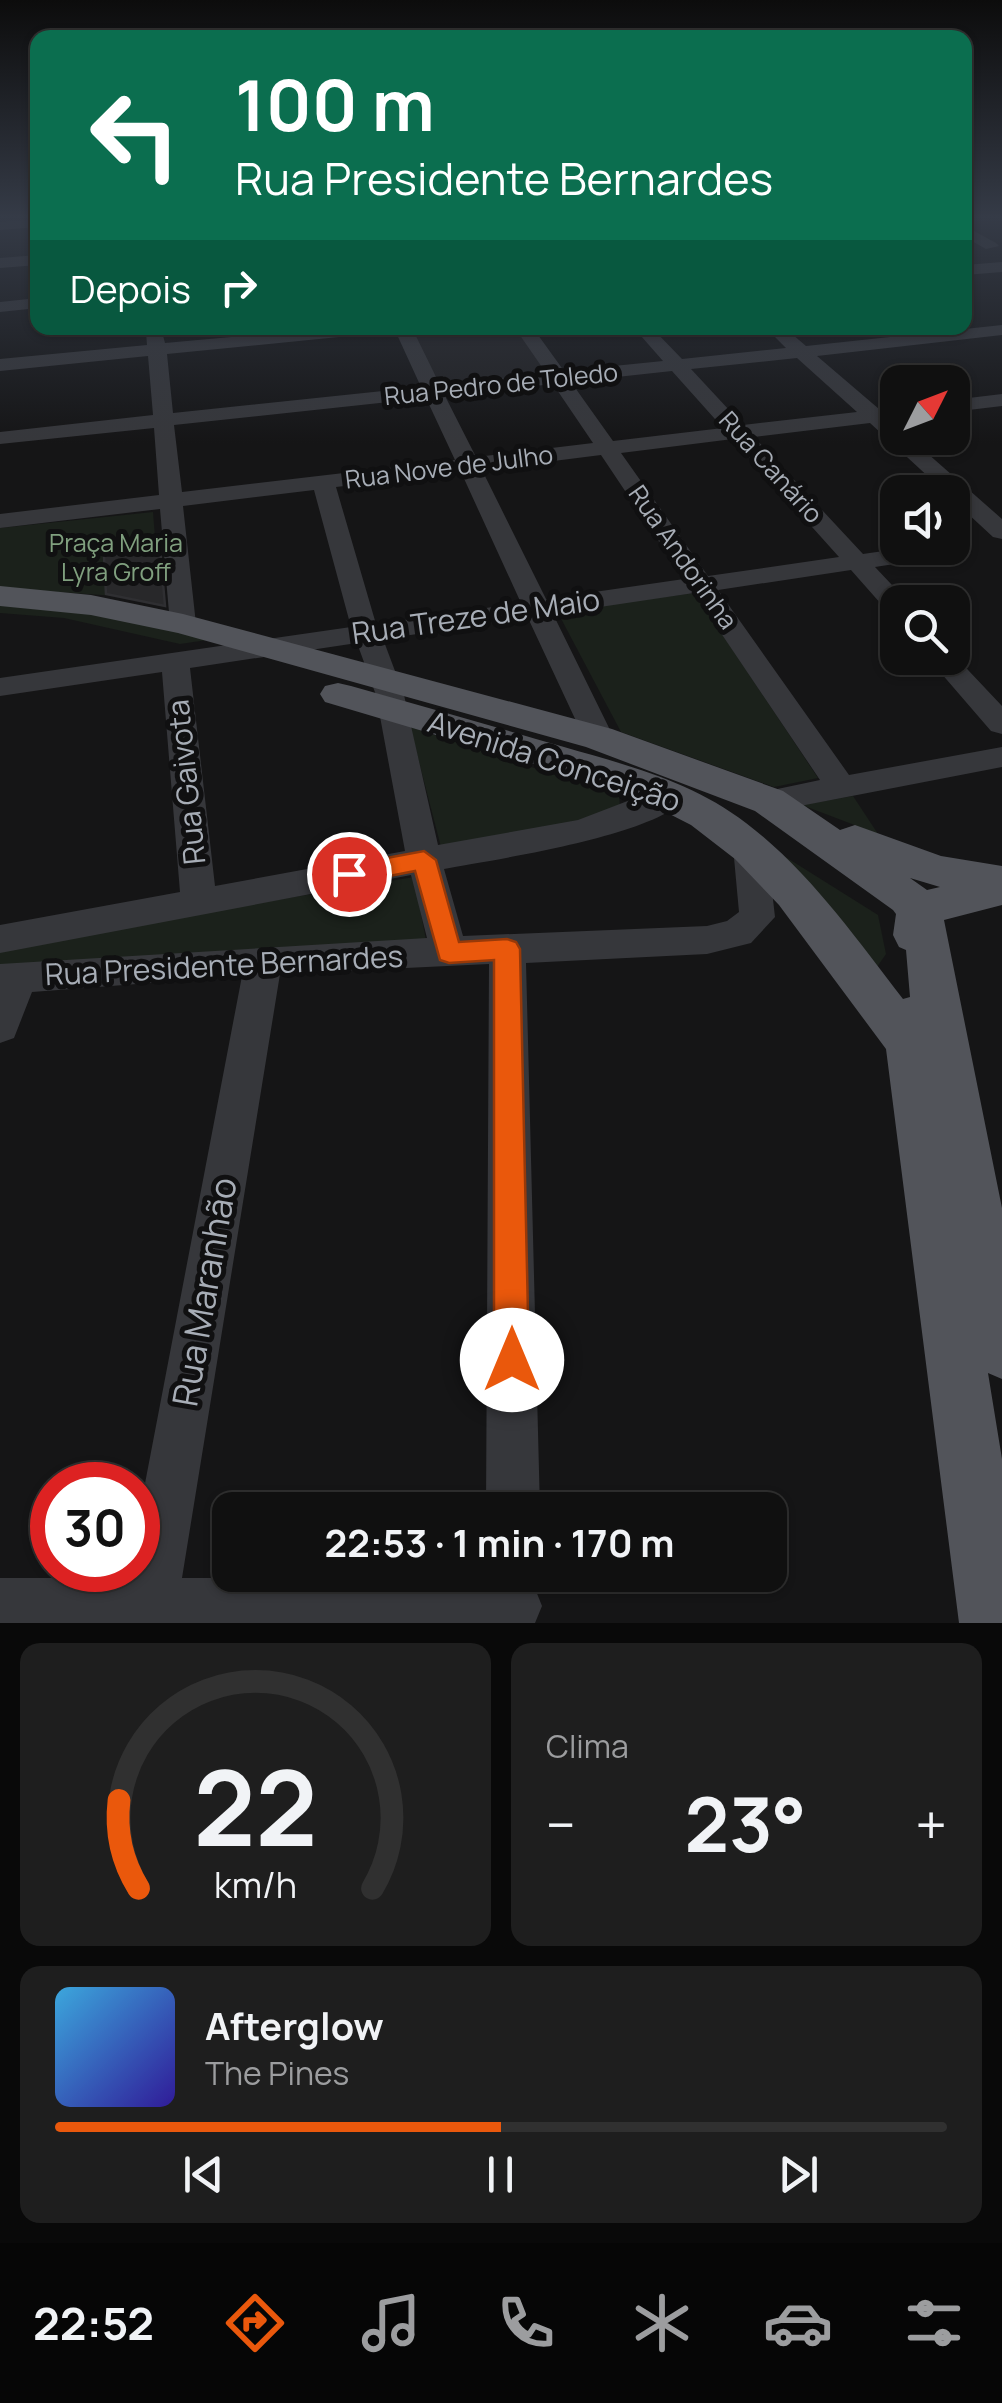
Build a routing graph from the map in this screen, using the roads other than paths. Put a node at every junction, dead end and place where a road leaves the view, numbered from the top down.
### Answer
1 (30, 304) edge
2 (0, 307) edge
3 (1002, 330) edge
4 (972, 333) edge
5 (155, 335) edge
6 (308, 335) edge
7 (406, 335) edge
8 (529, 335) edge
9 (650, 335) edge
10 (783, 335) edge
11 (952, 335) edge
12 (156, 350) junction
13 (800, 350) junction
14 (678, 364) junction
15 (0, 365) edge
16 (557, 378) junction
17 (434, 390) junction
18 (1002, 400) edge
19 (970, 404) edge
20 (880, 410) edge
21 (880, 415) edge
22 (163, 420) junction
23 (739, 432) junction
24 (0, 438) edge
25 (606, 448) junction
26 (912, 455) edge
27 (469, 464) junction
28 (323, 483) junction
29 (170, 501) junction
30 (0, 521) edge
31 (977, 542) edge
32 (857, 561) junction
33 (702, 584) junction
34 (880, 587) edge
35 (0, 596) edge
36 (540, 608) junction
37 (0, 617) edge
38 (183, 624) junction
39 (366, 633) junction
40 (266, 647) junction
41 (191, 658) junction
42 (957, 675) edge
43 (0, 687) edge
44 (390, 695) junction
45 (1002, 724) edge
46 (599, 738) junction
47 (1002, 757) edge
48 (841, 787) junction
49 (672, 795) junction
50 (769, 801) junction
51 (750, 847) junction
52 (424, 860) junction
53 (994, 901) edge
54 (199, 903) junction
55 (919, 909) junction
56 (0, 939) edge
57 (507, 949) junction
58 (449, 952) junction
59 (264, 960) junction
60 (930, 978) junction
61 (9, 979) edge
62 (0, 1026) edge
63 (910, 1043) junction
64 (1002, 1348) edge
65 (987, 1466) edge
66 (513, 1492) edge
67 (514, 1601) edge
68 (0, 1606) edge
69 (148, 1614) edge
70 (994, 1623) edge

1 - 2 street
3 - 4 street, Rua Pedro de Toledo
5 - 12 street
6 - 12 street
7 - 17 street
8 - 16 street, Rua Andorinha
9 - 14 street, Rua Canário
10 - 13 street
11 - 13 street, Rua Pedro de Toledo
12 - 15 street
12 - 22 street
13 - 14 street, Rua Pedro de Toledo
13 - 20 street
14 - 16 street, Rua Pedro de Toledo
14 - 23 street, Rua Canário
16 - 17 street, Rua Pedro de Toledo
16 - 25 street, Rua Andorinha
17 - 22 street, Rua Pedro de Toledo
17 - 27 street
18 - 19 street
21 - 23 street, Rua Nove de Julho
22 - 24 street, Rua Pedro de Toledo
22 - 29 street
23 - 25 street, Rua Nove de Julho
23 - 32 street, Rua Canário
25 - 27 street, Rua Nove de Julho
25 - 33 street, Rua Andorinha
26 - 31 street
27 - 28 street, Rua Nove de Julho
27 - 36 street
28 - 29 street, Rua Nove de Julho
28 - 39 street
29 - 30 street, Rua Nove de Julho
29 - 38 street
31 - 32 street, Rua Treze de Maio
32 - 33 street, Rua Treze de Maio
32 - 34 street, Rua Canário
33 - 36 street, Rua Treze de Maio
33 - 48 street, Rua Andorinha
35 - 38 main road, Avenida Conceição
36 - 39 street, Rua Treze de Maio
36 - 46 street
37 - 41 main road, Avenida Conceição
38 - 40 main road, Avenida Conceição
39 - 40 street, Rua Treze de Maio
39 - 44 street
40 - 41 street, Rua Treze de Maio
40 - 44 main road, Avenida Conceição
41 - 43 street, Rua Treze de Maio
41 - 44 main road, Avenida Conceição
41 - 54 street, Rua Gaivota
42 - 45 street
44 - 46 main road, Avenida Conceição
44 - 49 main road, Avenida Conceição
44 - 52 street
46 - 50 main road, Avenida Conceição
47 - 48 street
48 - 50 street
49 - 51 main road, Avenida Conceição
49 - 52 street
49 - 55 main road
50 - 53 main road
50 - 55 main road, Avenida Conceição
51 - 57 street, Rua Presidente Bernardes
51 - 63 main road, Avenida Conceição
52 - 54 street
52 - 58 street
53 - 55 main road
53 - 60 main road
54 - 56 street
55 - 60 main road
55 - 63 main road
57 - 58 street, Rua Presidente Bernardes
57 - 66 street
58 - 59 street, Rua Presidente Bernardes
59 - 61 street, Rua Presidente Bernardes
59 - 69 street, Rua Maranhão
60 - 64 main road
61 - 62 street
63 - 65 main road, Avenida Conceição
65 - 70 main road, Avenida Conceição
67 - 69 street
68 - 69 street

